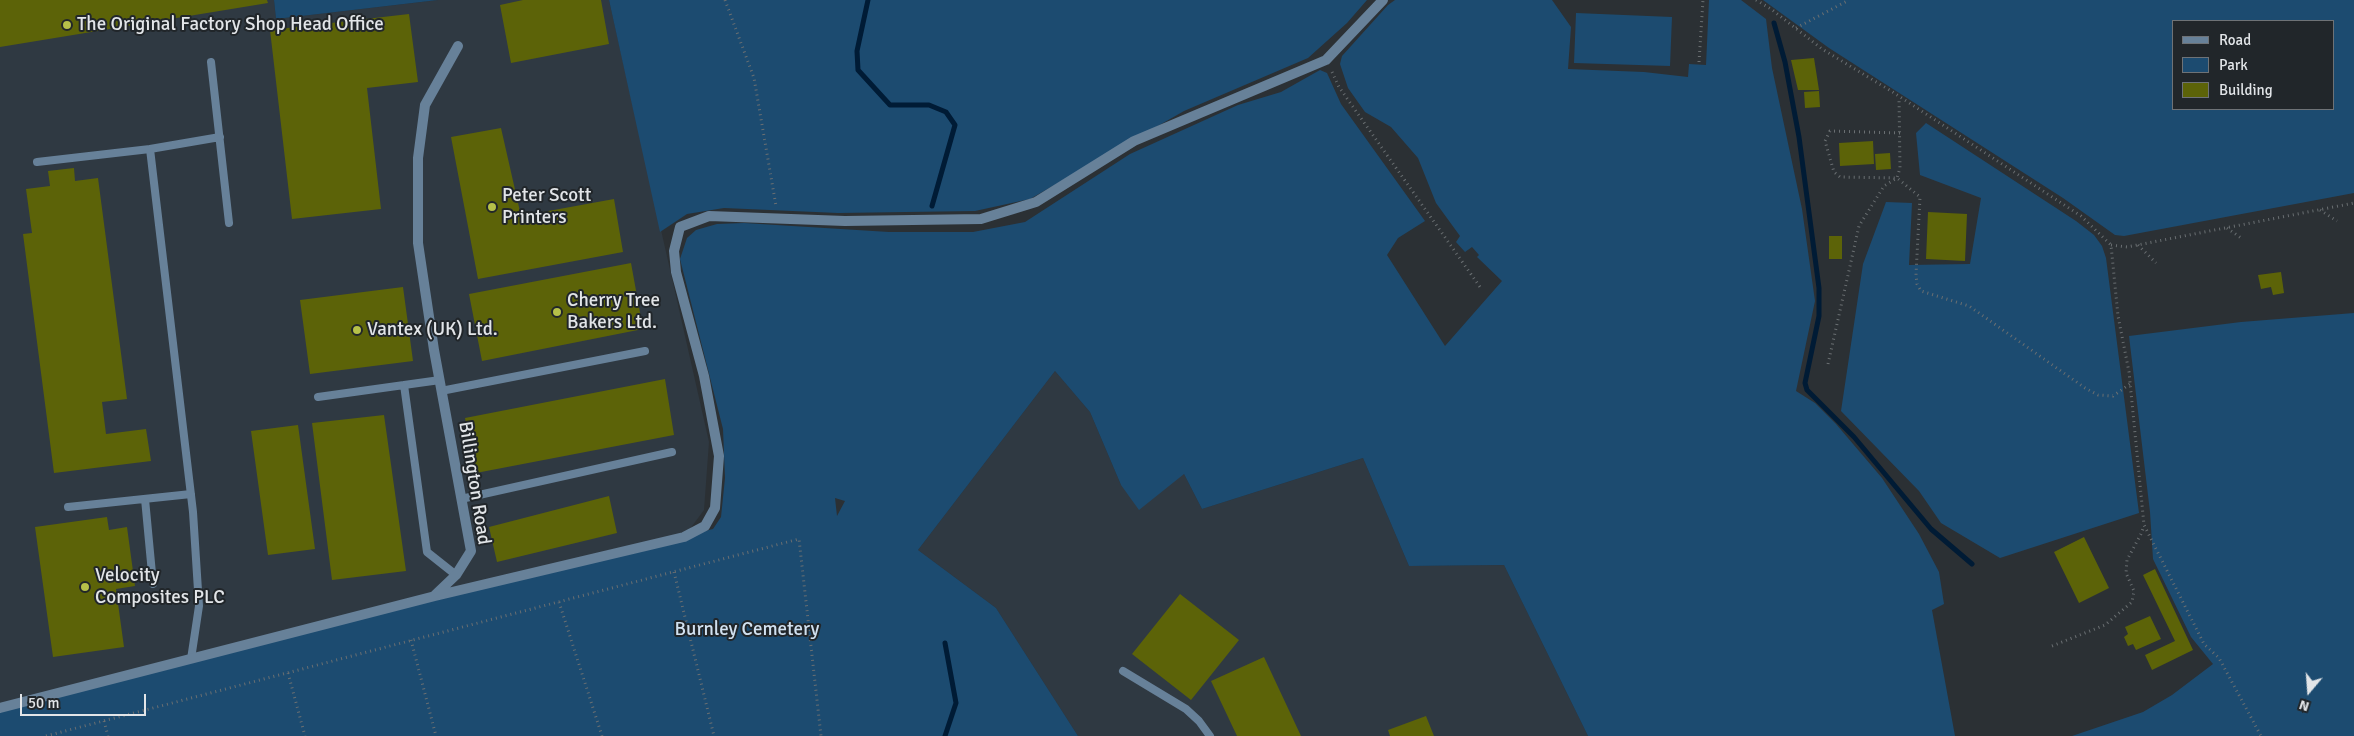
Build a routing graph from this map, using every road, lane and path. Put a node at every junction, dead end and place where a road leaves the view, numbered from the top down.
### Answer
1 (725, 0) edge
2 (1383, 0) edge
3 (1703, 0) edge
4 (1756, 0) edge
5 (1849, 0) edge
6 (1796, 28) junction
7 (458, 46) dead end
8 (1326, 60) junction
9 (211, 62) dead end
10 (1698, 62) dead end
11 (1898, 98) junction
12 (1900, 133) junction
13 (220, 137) junction
14 (150, 149) junction
15 (37, 162) dead end
16 (1897, 178) junction
17 (2354, 203) edge
18 (2320, 210) junction
19 (778, 218) junction
20 (2337, 221) dead end
21 (229, 223) dead end
22 (2227, 228) junction
23 (2242, 238) dead end
24 (2111, 245) junction
25 (2137, 245) junction
26 (2156, 263) dead end
27 (1480, 287) dead end
28 (645, 351) dead end
29 (1828, 364) dead end
30 (440, 380) junction
31 (2130, 384) junction
32 (404, 385) junction
33 (442, 391) junction
34 (318, 397) dead end
35 (672, 452) dead end
36 (191, 494) junction
37 (145, 499) junction
38 (461, 499) junction
39 (68, 507) dead end
40 (2144, 525) junction
41 (674, 572) junction
42 (456, 575) junction
43 (153, 584) dead end
44 (434, 596) junction
45 (559, 602) junction
46 (411, 640) junction
47 (2052, 646) dead end
48 (191, 658) junction
49 (1123, 671) dead end
50 (288, 672) junction
51 (0, 708) edge
52 (104, 721) junction
53 (46, 736) edge
54 (108, 736) edge
55 (305, 736) edge
56 (436, 736) edge
57 (602, 736) edge
58 (714, 736) edge
59 (822, 736) edge
60 (1210, 736) edge
61 (2261, 736) edge

1 - 19 path
2 - 8 street
3 - 10 path
4 - 6 path
5 - 6 path
6 - 11 path
7 - 30 street, Billington Road
8 - 19 street
8 - 27 path
9 - 13 lane
11 - 12 path
11 - 24 path
12 - 16 path
12 - 16 path
13 - 14 lane
13 - 21 lane
14 - 15 lane
14 - 36 lane
16 - 29 path
16 - 31 path
17 - 18 path
18 - 20 path
18 - 22 path
19 - 44 street
22 - 23 path
22 - 25 path
24 - 25 path
24 - 31 path
25 - 26 path
28 - 33 lane
30 - 32 lane
30 - 33 street, Billington Road
31 - 40 path
32 - 34 lane
32 - 42 lane
33 - 38 street, Billington Road
35 - 38 lane
36 - 37 lane
36 - 48 lane
37 - 39 lane
37 - 43 lane
38 - 42 street, Billington Road
40 - 47 path
40 - 61 path
41 - 45 path
41 - 58 path
41 - 59 path
42 - 44 street, Billington Road
44 - 48 street, Billington Road
45 - 46 path
45 - 57 path
46 - 50 path
46 - 56 path
48 - 51 street, Billington Road
49 - 60 lane
50 - 52 path
50 - 55 path
52 - 53 path
52 - 54 path

